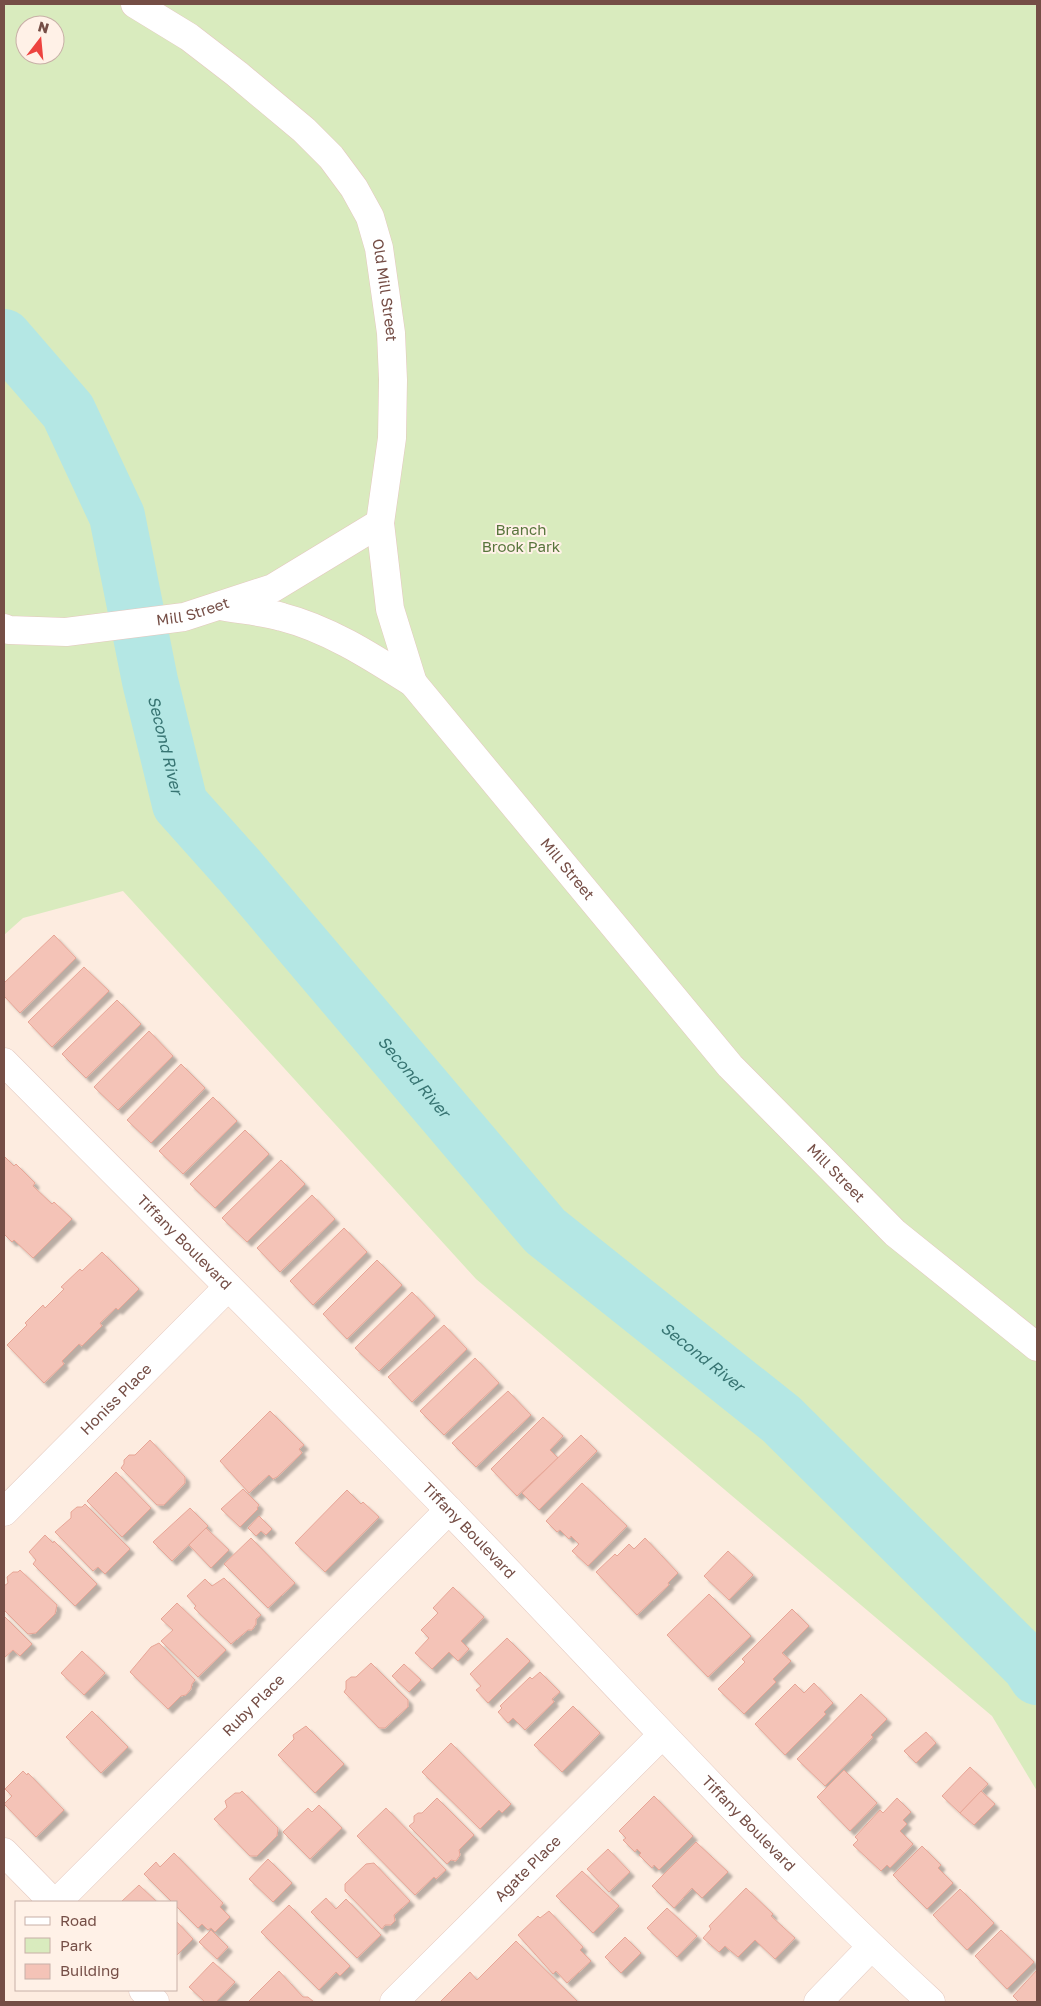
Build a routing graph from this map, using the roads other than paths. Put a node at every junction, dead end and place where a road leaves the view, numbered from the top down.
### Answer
1 (135, 4) edge
2 (380, 523) junction
3 (220, 606) junction
4 (7, 629) edge
5 (413, 682) junction
6 (4, 1062) edge
7 (228, 1287) junction
8 (1037, 1347) edge
9 (448, 1510) junction
10 (4, 1512) edge
11 (662, 1735) junction
12 (4, 1852) edge
13 (52, 1901) edge
14 (58, 1901) edge
15 (871, 1947) junction
16 (143, 1991) edge
17 (155, 2002) edge
18 (394, 2002) edge
19 (818, 2002) edge
20 (931, 2002) edge

1 - 2 street, Old Mill Street
2 - 3 street
2 - 5 street, Old Mill Street
3 - 4 street, Mill Street
3 - 5 street, Mill Street
5 - 8 street, Mill Street
6 - 7 street, Tiffany Boulevard
7 - 9 street, Tiffany Boulevard
7 - 10 street, Honiss Place
9 - 11 street, Tiffany Boulevard
9 - 14 street, Ruby Place
11 - 15 street, Tiffany Boulevard
11 - 18 street, Agate Place
12 - 13 street
15 - 19 street
15 - 20 street, Tiffany Boulevard
16 - 17 street

